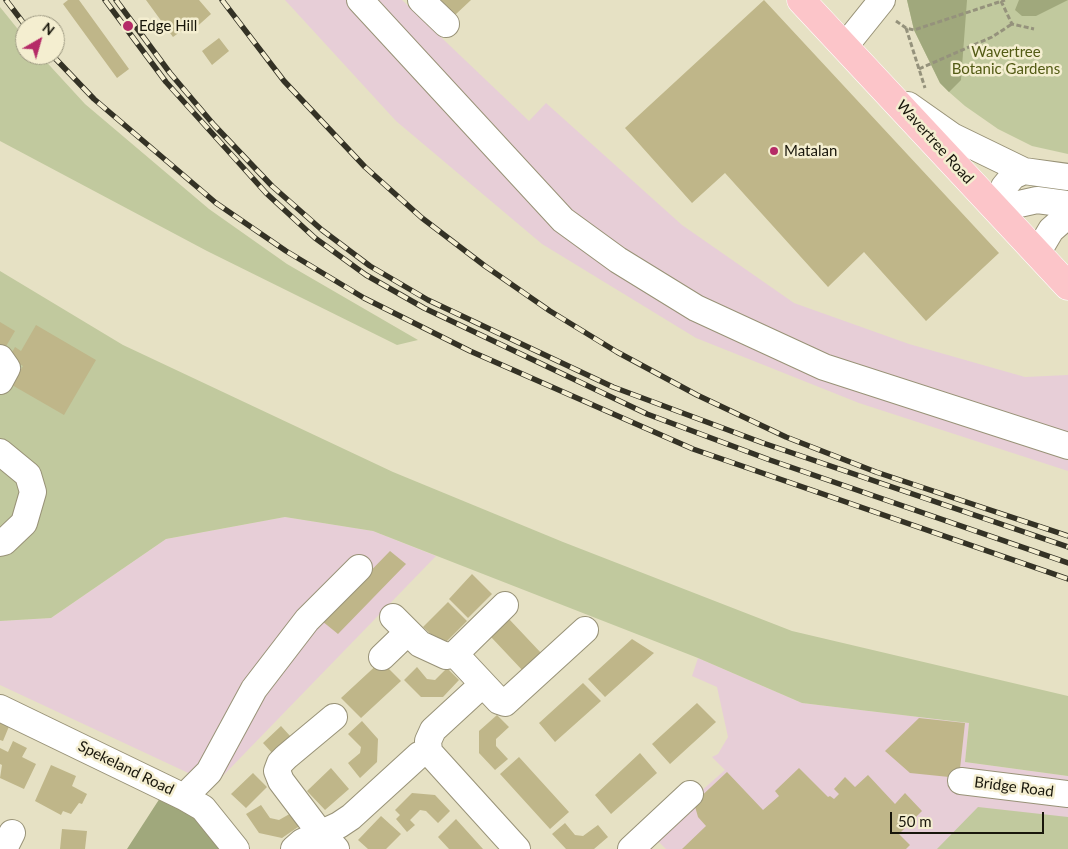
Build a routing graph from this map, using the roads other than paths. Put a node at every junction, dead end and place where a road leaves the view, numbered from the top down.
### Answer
1 (360, 0) edge
2 (421, 0) edge
3 (801, 0) edge
4 (880, 4) edge
5 (446, 24) dead end
6 (845, 46) junction
7 (890, 93) junction
8 (1024, 171) junction
9 (1068, 177) edge
10 (1068, 204) edge
11 (997, 209) junction
12 (1068, 215) edge
13 (1038, 252) junction
14 (1068, 286) edge
15 (0, 358) edge
16 (0, 381) edge
17 (1068, 446) edge
18 (0, 452) edge
19 (0, 543) edge
20 (359, 568) dead end
21 (505, 605) dead end
22 (585, 630) dead end
23 (455, 654) junction
24 (382, 657) dead end
25 (491, 692) junction
26 (0, 708) edge
27 (334, 717) dead end
28 (429, 752) junction
29 (961, 781) dead end
30 (690, 794) dead end
31 (1068, 794) edge
32 (184, 797) junction
33 (329, 841) edge
34 (236, 849) edge
35 (294, 849) edge
36 (517, 849) edge
37 (631, 849) edge

1 - 17 street
2 - 5 street
3 - 6 main road, Wavertree Road
4 - 6 street
6 - 7 main road, Wavertree Road
7 - 8 street
7 - 11 main road, Wavertree Road
8 - 9 street
8 - 11 street
10 - 11 street
11 - 13 main road, Wavertree Road
12 - 13 street
13 - 14 main road, Wavertree Road
15 - 16 street
18 - 19 street
20 - 32 street
21 - 23 street
22 - 25 street
23 - 24 street
23 - 25 street
25 - 28 street
26 - 32 street, Spekeland Road
27 - 33 street
28 - 33 street
28 - 36 street
29 - 31 street, Bridge Road
30 - 37 street
32 - 34 street, Spekeland Road
33 - 35 street

